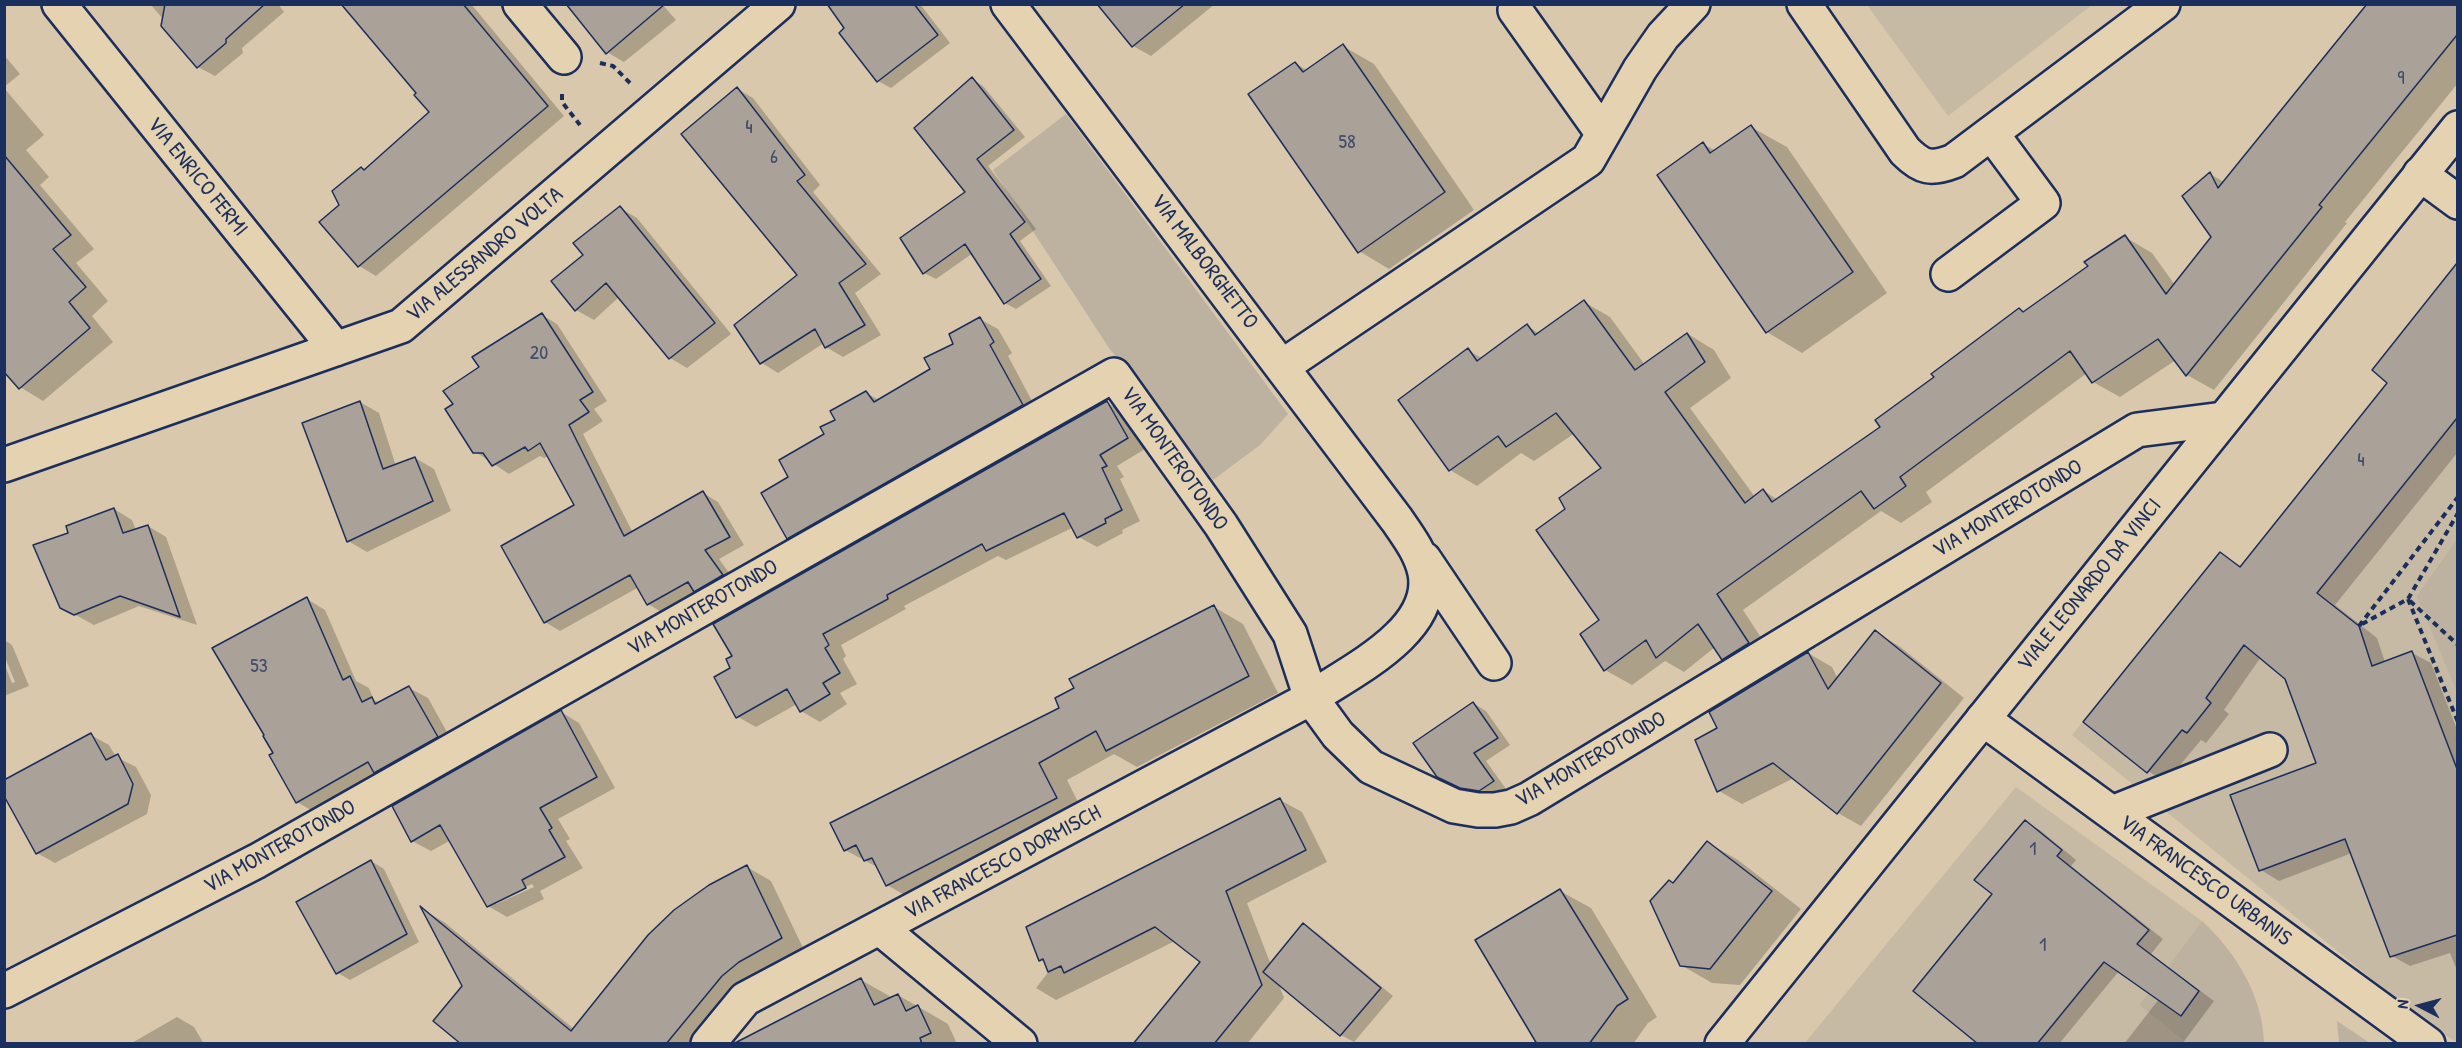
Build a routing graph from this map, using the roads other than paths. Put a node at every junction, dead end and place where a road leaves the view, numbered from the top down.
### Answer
1 (59, 4) edge
2 (520, 4) edge
3 (778, 4) edge
4 (1008, 4) edge
5 (1692, 4) edge
6 (1804, 4) edge
7 (2163, 4) edge
8 (1515, 10) dead end
9 (564, 57) road end
10 (2457, 128) edge
11 (1603, 134) junction
12 (1992, 134) junction
13 (2457, 170) edge
14 (2420, 174) junction
15 (2457, 202) edge
16 (1948, 274) dead end
17 (336, 349) junction
18 (1283, 366) junction
19 (2223, 419) junction
20 (4, 465) edge
21 (1397, 520) junction
22 (1494, 663) dead end
23 (1311, 698) junction
24 (1983, 719) junction
25 (2270, 750) dead end
26 (2112, 813) junction
27 (880, 928) junction
28 (4, 991) edge
29 (708, 1044) edge
30 (1020, 1044) edge
31 (1722, 1044) edge
32 (2428, 1044) edge

1 - 17 street, VIA ENRICO FERMI
2 - 9 street
3 - 17 street, VIA ALESSANDRO VOLTA
4 - 18 street, VIA MALBORGHETTO
5 - 11 street
6 - 12 street
7 - 12 street
8 - 11 street
10 - 14 street, VIALE LEONARDO DA VINCI
11 - 18 street
12 - 16 street
13 - 14 street
14 - 15 street
14 - 19 street, VIALE LEONARDO DA VINCI
17 - 20 street, VIA ALESSANDRO VOLTA
18 - 21 street, VIA MALBORGHETTO
19 - 23 street, VIA MONTEROTONDO
19 - 24 street, VIALE LEONARDO DA VINCI
21 - 22 street, VIA MALBORGHETTO
21 - 23 street, VIA MALBORGHETTO
23 - 27 street, VIA FRANCESCO DORMISCH
23 - 28 street, VIA MONTEROTONDO
24 - 26 street, VIA FRANCESCO URBANIS
24 - 31 street, VIALE LEONARDO DA VINCI
25 - 26 street
26 - 32 street, VIA FRANCESCO URBANIS
27 - 29 street, VIA FRANCESCO DORMISCH
27 - 30 street

